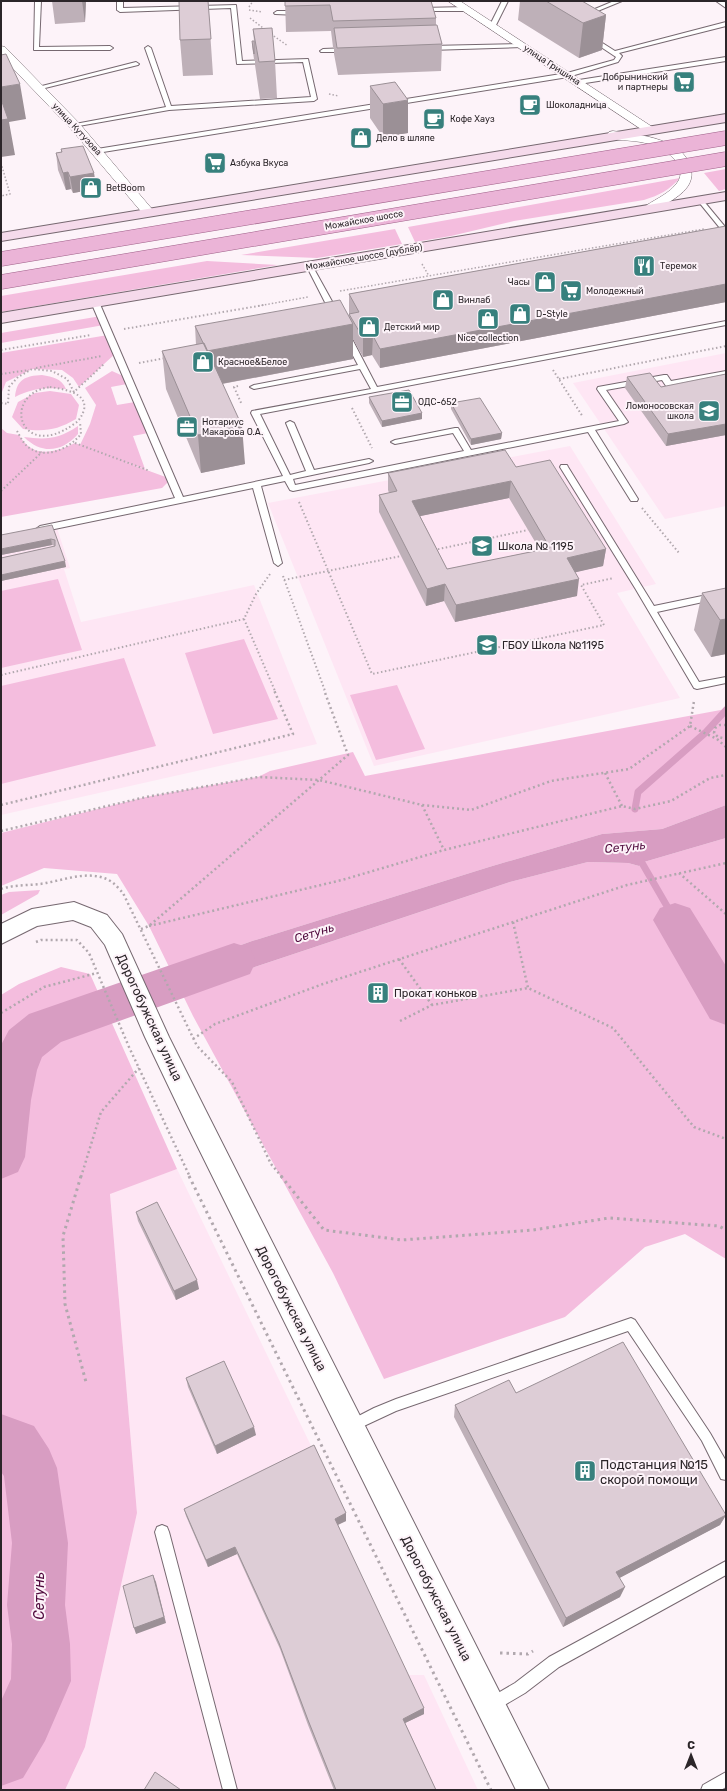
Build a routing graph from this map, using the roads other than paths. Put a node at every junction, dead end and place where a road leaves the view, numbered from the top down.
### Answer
1 (38, 1) edge
2 (120, 1) edge
3 (453, 1) edge
4 (505, 1) edge
5 (619, 1) edge
6 (719, 1) edge
7 (726, 6) edge
8 (417, 10) edge
9 (467, 10) junction
10 (277, 13) road end
11 (308, 13) edge
12 (580, 17) edge
13 (726, 24) edge
14 (492, 27) junction
15 (584, 34) edge
16 (522, 45) junction
17 (110, 48) dead end
18 (148, 48) dead end
19 (425, 48) edge
20 (1, 49) edge
21 (355, 50) edge
22 (323, 51) dead end
23 (614, 53) junction
24 (726, 59) edge
25 (6, 60) edge
26 (136, 64) dead end
27 (568, 75) junction
28 (579, 82) junction
29 (37, 88) junction
30 (169, 108) junction
31 (726, 118) edge
32 (75, 126) junction
33 (651, 130) junction
34 (613, 135) junction
35 (726, 138) edge
36 (97, 151) junction
37 (726, 159) edge
38 (726, 196) edge
39 (700, 200) junction
40 (651, 208) junction
41 (148, 212) junction
42 (726, 232) edge
43 (1, 237) edge
44 (1, 259) edge
45 (310, 266) junction
46 (1, 282) edge
47 (95, 302) junction
48 (1, 318) edge
49 (726, 323) edge
50 (362, 366) junction
51 (726, 373) edge
52 (254, 387) dead end
53 (375, 390) junction
54 (290, 423) dead end
55 (590, 429) junction
56 (395, 442) dead end
57 (469, 453) junction
58 (369, 462) dead end
59 (564, 467) dead end
60 (311, 473) junction
61 (288, 478) junction
62 (256, 484) junction
63 (634, 499) road end
64 (180, 500) junction
65 (32, 530) edge
66 (278, 563) road end
67 (726, 594) edge
68 (651, 610) junction
69 (726, 680) edge
70 (1, 936) edge
71 (350, 1426) junction
72 (726, 1474) edge
73 (162, 1532) dead end
74 (726, 1568) edge
75 (491, 1705) junction
76 (726, 1779) edge
77 (230, 1790) edge
78 (533, 1790) edge
79 (708, 1790) edge

1 - 17 lane
2 - 30 lane
3 - 9 street, улица Гришина
4 - 14 lane
5 - 12 lane
6 - 7 lane
8 - 9 lane
9 - 14 street, улица Гришина
10 - 11 lane
13 - 23 lane
14 - 16 street, улица Гришина
15 - 23 lane
16 - 19 lane
16 - 27 street, улица Гришина
18 - 30 lane
20 - 25 street, улица Кутузова
21 - 22 lane
23 - 27 lane
24 - 28 lane
25 - 29 street, улица Кутузова
26 - 29 lane
27 - 28 street, улица Гришина
27 - 36 lane
28 - 33 street, улица Гришина
29 - 32 street, улица Кутузова
30 - 32 lane
31 - 33 main road
32 - 36 street, улица Кутузова
33 - 34 main road
34 - 40 street
34 - 41 main road
35 - 44 main road, Можайское шоссе, bridge
36 - 41 street, улица Кутузова
37 - 46 main road, Можайское шоссе, bridge
38 - 39 main road, Можайское шоссе (дублёр)
39 - 40 main road, Можайское шоссе (дублёр)
39 - 42 lane
40 - 45 main road, Можайское шоссе (дублёр)
41 - 43 main road
45 - 47 main road, Можайское шоссе (дублёр)
45 - 50 lane
47 - 48 main road, Можайское шоссе (дублёр)
47 - 64 lane
49 - 53 lane
50 - 52 lane
50 - 53 lane
51 - 55 lane
53 - 61 lane
54 - 60 lane
55 - 57 lane
55 - 63 lane
56 - 57 lane
57 - 61 lane
58 - 60 lane
59 - 68 lane
60 - 61 lane
61 - 62 lane
62 - 64 lane
62 - 66 lane
64 - 65 lane
67 - 68 lane
68 - 69 lane
70 - 71 street, Дорогобужская улица
71 - 72 lane
71 - 75 street, Дорогобужская улица
73 - 77 lane
74 - 75 lane
75 - 78 street, Дорогобужская улица
76 - 79 lane

